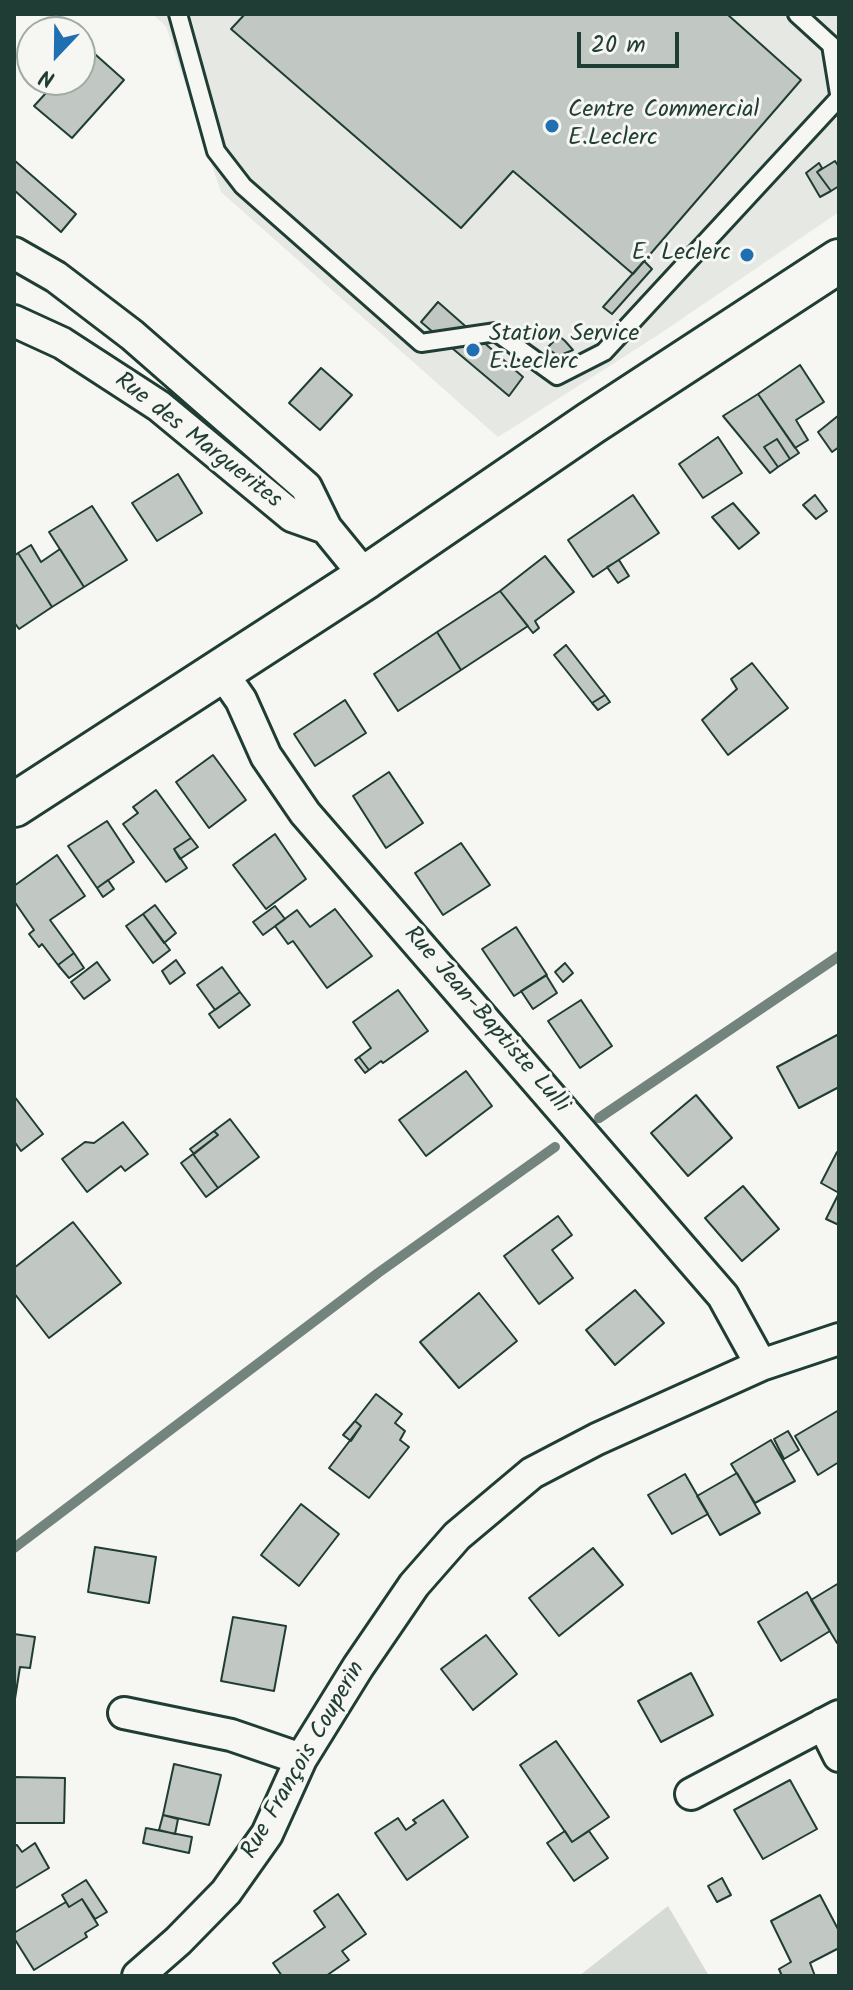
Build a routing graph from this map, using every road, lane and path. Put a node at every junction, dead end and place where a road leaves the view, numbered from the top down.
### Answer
1 (178, 14) edge
2 (797, 14) edge
3 (839, 96) edge
4 (14, 253) edge
5 (839, 261) edge
6 (14, 321) edge
7 (326, 528) junction
8 (366, 577) junction
9 (220, 670) junction
10 (14, 805) edge
11 (839, 1339) edge
12 (761, 1365) junction
13 (124, 1713) dead end
14 (831, 1720) edge
15 (839, 1756) edge
16 (301, 1759) junction
17 (691, 1794) dead end
18 (138, 1976) edge

1 - 3 lane
2 - 3 lane
4 - 7 street
5 - 8 main road
6 - 7 street, Rue des Marguerites
7 - 8 street, Rue des Marguerites
8 - 9 main road
9 - 10 main road
9 - 12 street, Rue Jean-Baptiste Lulli
11 - 12 street, Rue François Couperin
12 - 16 street, Rue François Couperin
13 - 16 street
14 - 15 street
14 - 17 street
16 - 18 street, Rue François Couperin

